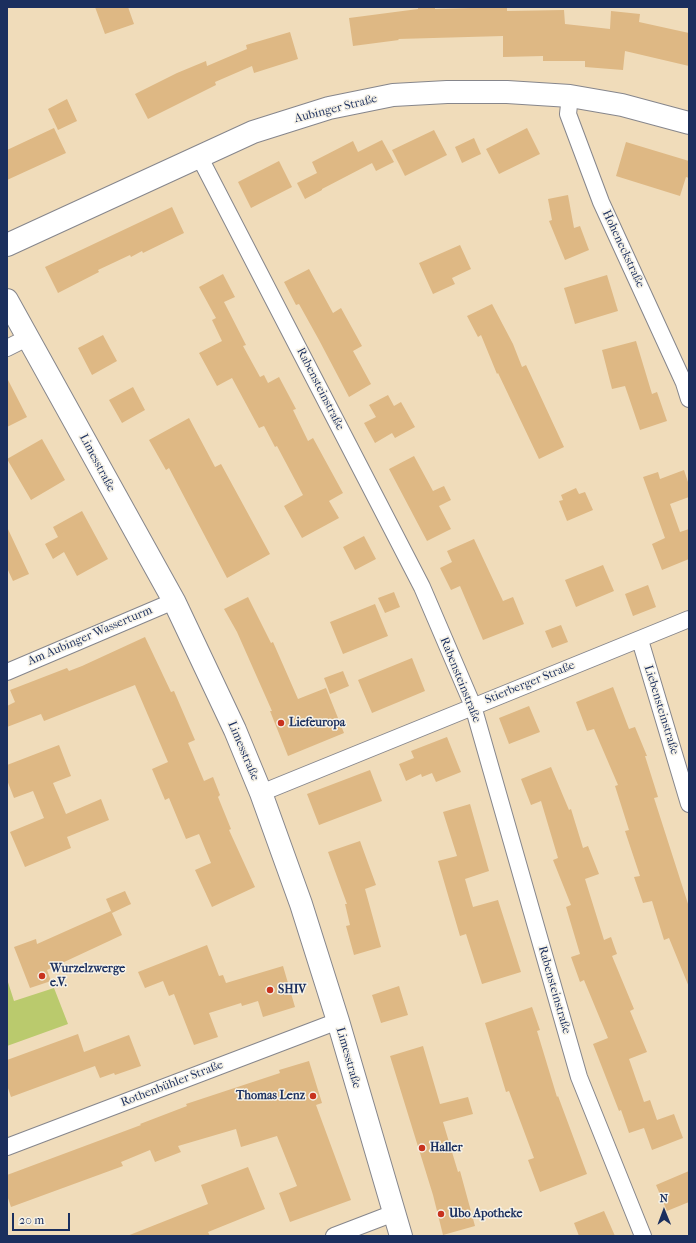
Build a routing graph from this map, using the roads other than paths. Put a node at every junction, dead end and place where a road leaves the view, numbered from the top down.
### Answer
1 (570, 96) junction
2 (689, 123) edge
3 (199, 156) junction
4 (7, 245) edge
5 (7, 300) edge
6 (27, 338) junction
7 (7, 348) edge
8 (689, 399) edge
9 (174, 601) junction
10 (689, 619) edge
11 (640, 640) junction
12 (7, 672) edge
13 (473, 706) junction
14 (261, 794) junction
15 (689, 804) edge
16 (338, 1021) junction
17 (7, 1147) edge
18 (394, 1213) junction
19 (334, 1236) edge
20 (401, 1236) edge
21 (643, 1236) edge

1 - 2 street, Aubinger Straße
1 - 3 street, Aubinger Straße
1 - 8 street, Hoheneckstraße
3 - 4 street, Aubinger Straße
3 - 13 street, Rabensteinstraße
5 - 6 street, Limesstraße
6 - 7 street
6 - 9 street, Limesstraße
9 - 12 street, Am Aubinger Wasserturm
9 - 14 street, Limesstraße
10 - 11 street, Stierberger Straße
11 - 13 street, Stierberger Straße
11 - 15 street, Liebensteinstraße
13 - 14 street, Stierberger Straße
13 - 21 street, Rabensteinstraße
14 - 16 street, Limesstraße
16 - 17 street, Rothenbühler Straße
16 - 18 street, Limesstraße
18 - 19 street
18 - 20 street, Limesstraße

